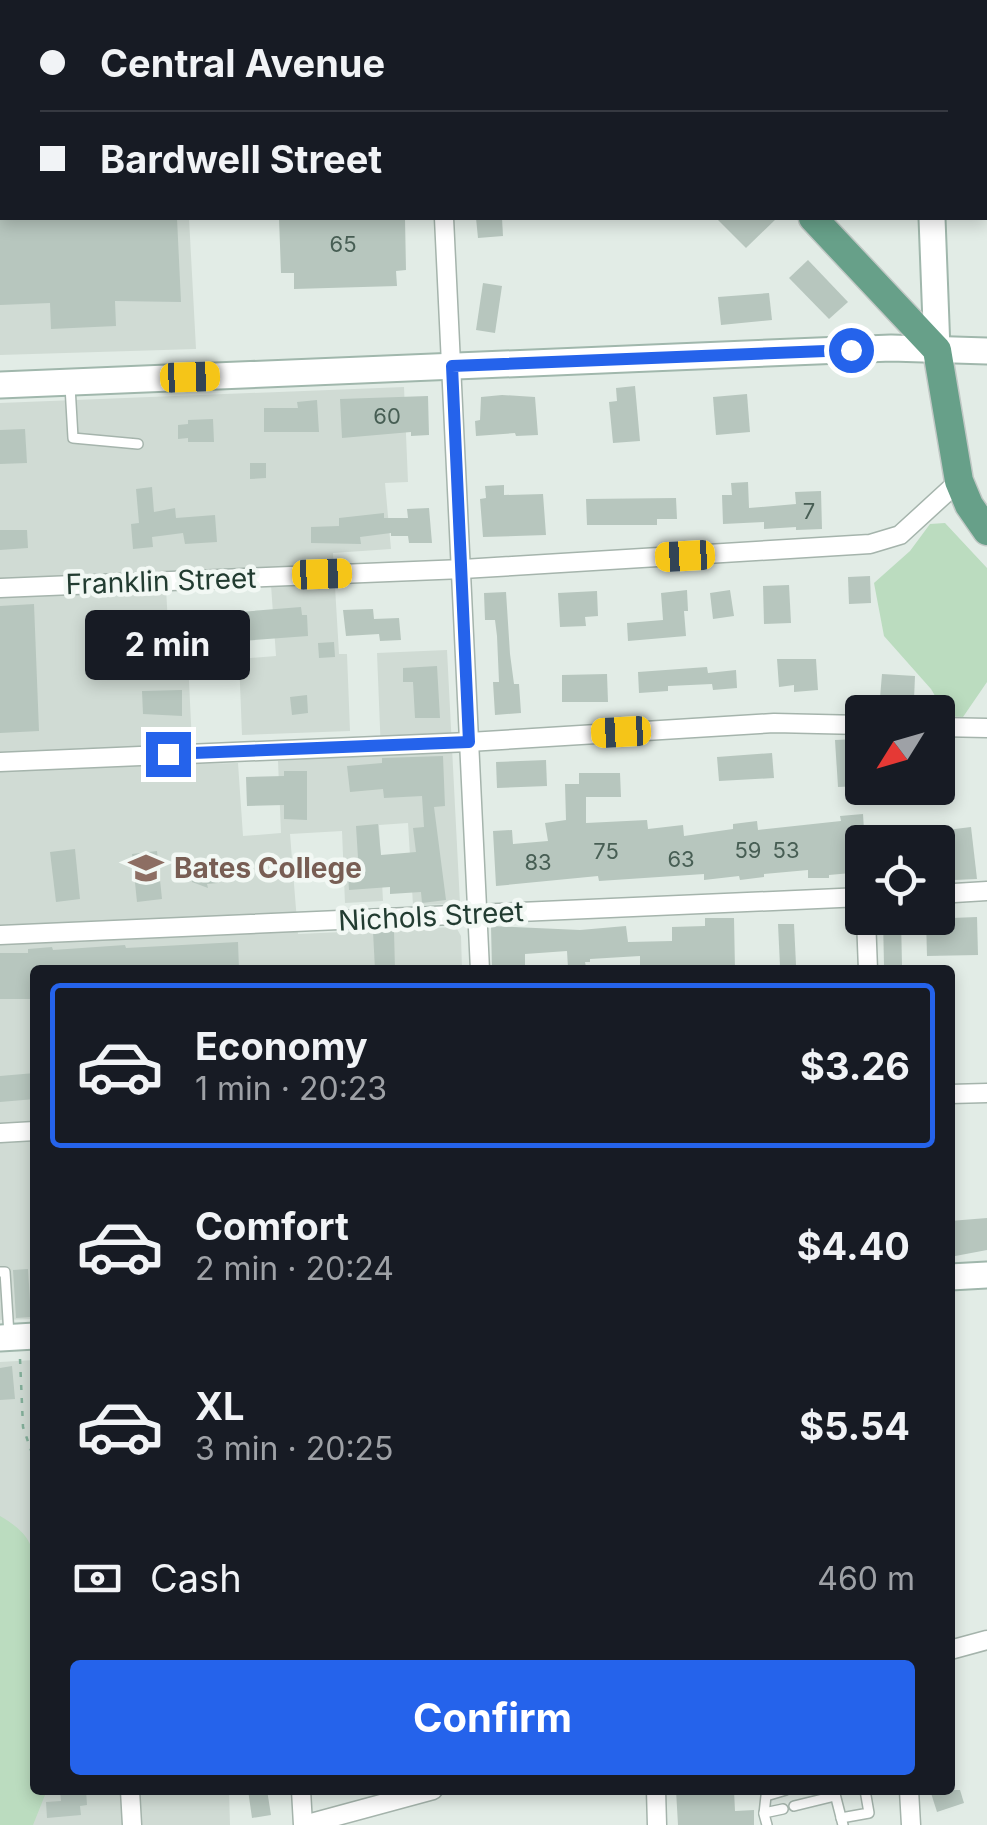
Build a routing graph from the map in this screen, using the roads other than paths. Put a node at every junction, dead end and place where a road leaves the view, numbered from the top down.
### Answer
1 (444, 220) edge
2 (815, 220) edge
3 (932, 220) edge
4 (937, 350) junction
5 (987, 351) edge
6 (452, 366) junction
7 (69, 382) junction
8 (0, 385) edge
9 (138, 444) dead end
10 (959, 481) junction
11 (987, 532) edge
12 (462, 569) junction
13 (0, 588) edge
14 (845, 725) edge
15 (955, 727) edge
16 (987, 728) edge
17 (469, 742) junction
18 (0, 762) edge
19 (987, 892) edge
20 (955, 893) edge
21 (845, 898) edge
22 (477, 914) junction
23 (0, 935) edge
24 (867, 935) edge
25 (480, 965) edge
26 (868, 965) edge
27 (987, 1093) edge
28 (955, 1094) edge
29 (30, 1131) edge
30 (0, 1133) edge
31 (0, 1272) edge
32 (987, 1275) edge
33 (955, 1277) edge
34 (10, 1345) edge
35 (987, 1640) edge
36 (955, 1649) edge
37 (130, 1795) edge
38 (302, 1795) edge
39 (414, 1795) edge
40 (656, 1795) edge
41 (769, 1795) edge
42 (829, 1795) edge
43 (836, 1795) edge
44 (866, 1795) edge
45 (909, 1795) edge
46 (794, 1806) dead end
47 (782, 1809) dead end
48 (764, 1813) junction
49 (842, 1821) edge
50 (132, 1825) edge
51 (303, 1825) edge
52 (657, 1825) edge
53 (767, 1825) edge
54 (911, 1825) edge

1 - 6 street
2 - 4 main road
3 - 4 street
4 - 5 street
4 - 6 street
4 - 10 main road
6 - 7 street
6 - 12 street
7 - 8 street
7 - 9 lane
10 - 11 main road
10 - 12 street, Franklin Street
12 - 13 street, Franklin Street
12 - 17 street
14 - 17 street
15 - 16 street
17 - 18 street
17 - 22 street
19 - 20 street
21 - 22 street, Nichols Street
22 - 23 street, Nichols Street
22 - 25 street
24 - 26 street
27 - 28 street
29 - 30 street
31 - 34 lane
32 - 33 street
35 - 36 street
37 - 50 street
38 - 51 street
39 - 51 street
40 - 52 street
41 - 48 lane
42 - 46 lane
43 - 49 lane
44 - 49 lane
45 - 54 street
47 - 48 lane
48 - 53 lane

